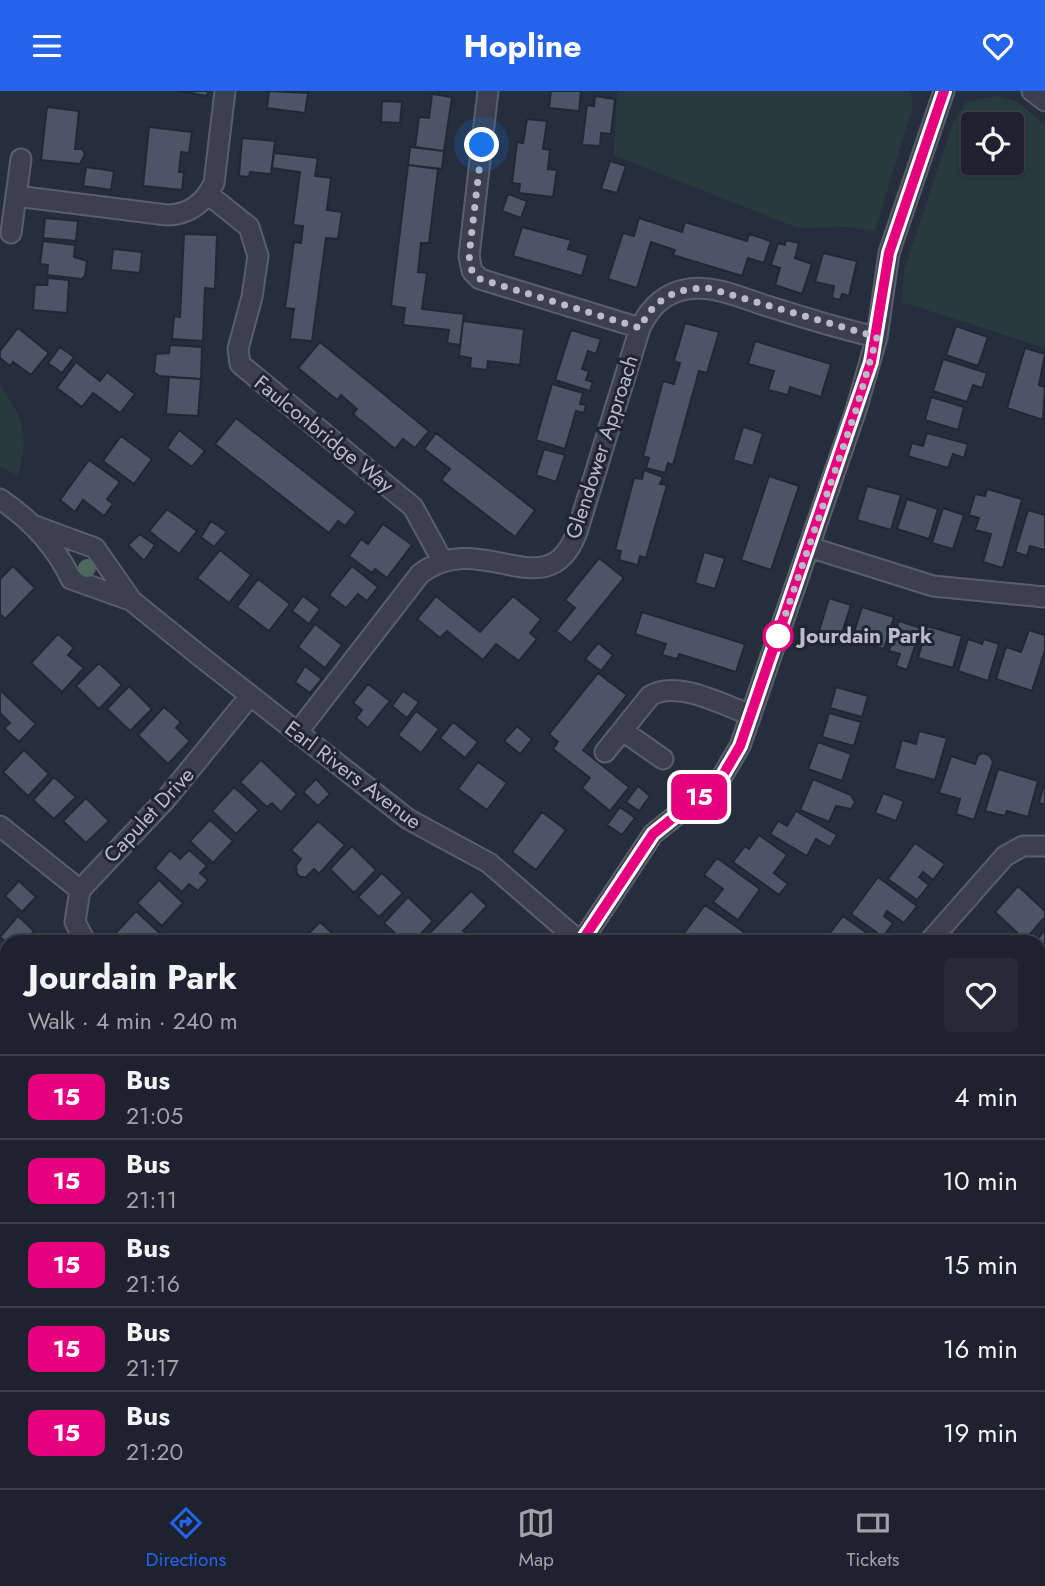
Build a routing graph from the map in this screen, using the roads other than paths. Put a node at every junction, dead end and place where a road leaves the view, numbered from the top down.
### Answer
1 (225, 91) edge
2 (488, 91) edge
3 (944, 91) edge
4 (1032, 91) edge
5 (1045, 101) edge
6 (21, 159) dead end
7 (209, 195) junction
8 (16, 196) junction
9 (11, 233) dead end
10 (640, 328) junction
11 (877, 337) junction
12 (0, 499) edge
13 (36, 526) junction
14 (810, 547) junction
15 (442, 560) junction
16 (1045, 597) edge
17 (132, 601) junction
18 (250, 696) junction
19 (751, 715) junction
20 (623, 731) junction
21 (297, 733) junction
22 (605, 752) dead end
23 (663, 759) dead end
24 (0, 826) edge
25 (1045, 846) edge
26 (80, 890) junction
27 (82, 935) edge
28 (573, 935) edge
29 (584, 935) edge
30 (935, 935) edge

1 - 7 street
2 - 10 street
3 - 11 street
4 - 5 street
6 - 8 street
7 - 8 street
7 - 15 street, Faulconbridge Way
8 - 9 street
10 - 11 street, Glendower Approach
10 - 15 street, Glendower Approach
11 - 14 street
12 - 13 street, Earl Rivers Avenue
13 - 17 street, Earl Rivers Avenue
13 - 17 street, Earl Rivers Avenue
14 - 16 street
14 - 19 street
15 - 21 street
17 - 18 street, Earl Rivers Avenue
18 - 21 street, Earl Rivers Avenue
18 - 26 street, Capulet Drive
19 - 20 street
19 - 29 street
20 - 22 street
20 - 23 street
21 - 28 street, Earl Rivers Avenue
24 - 26 street
25 - 30 street
26 - 27 street

